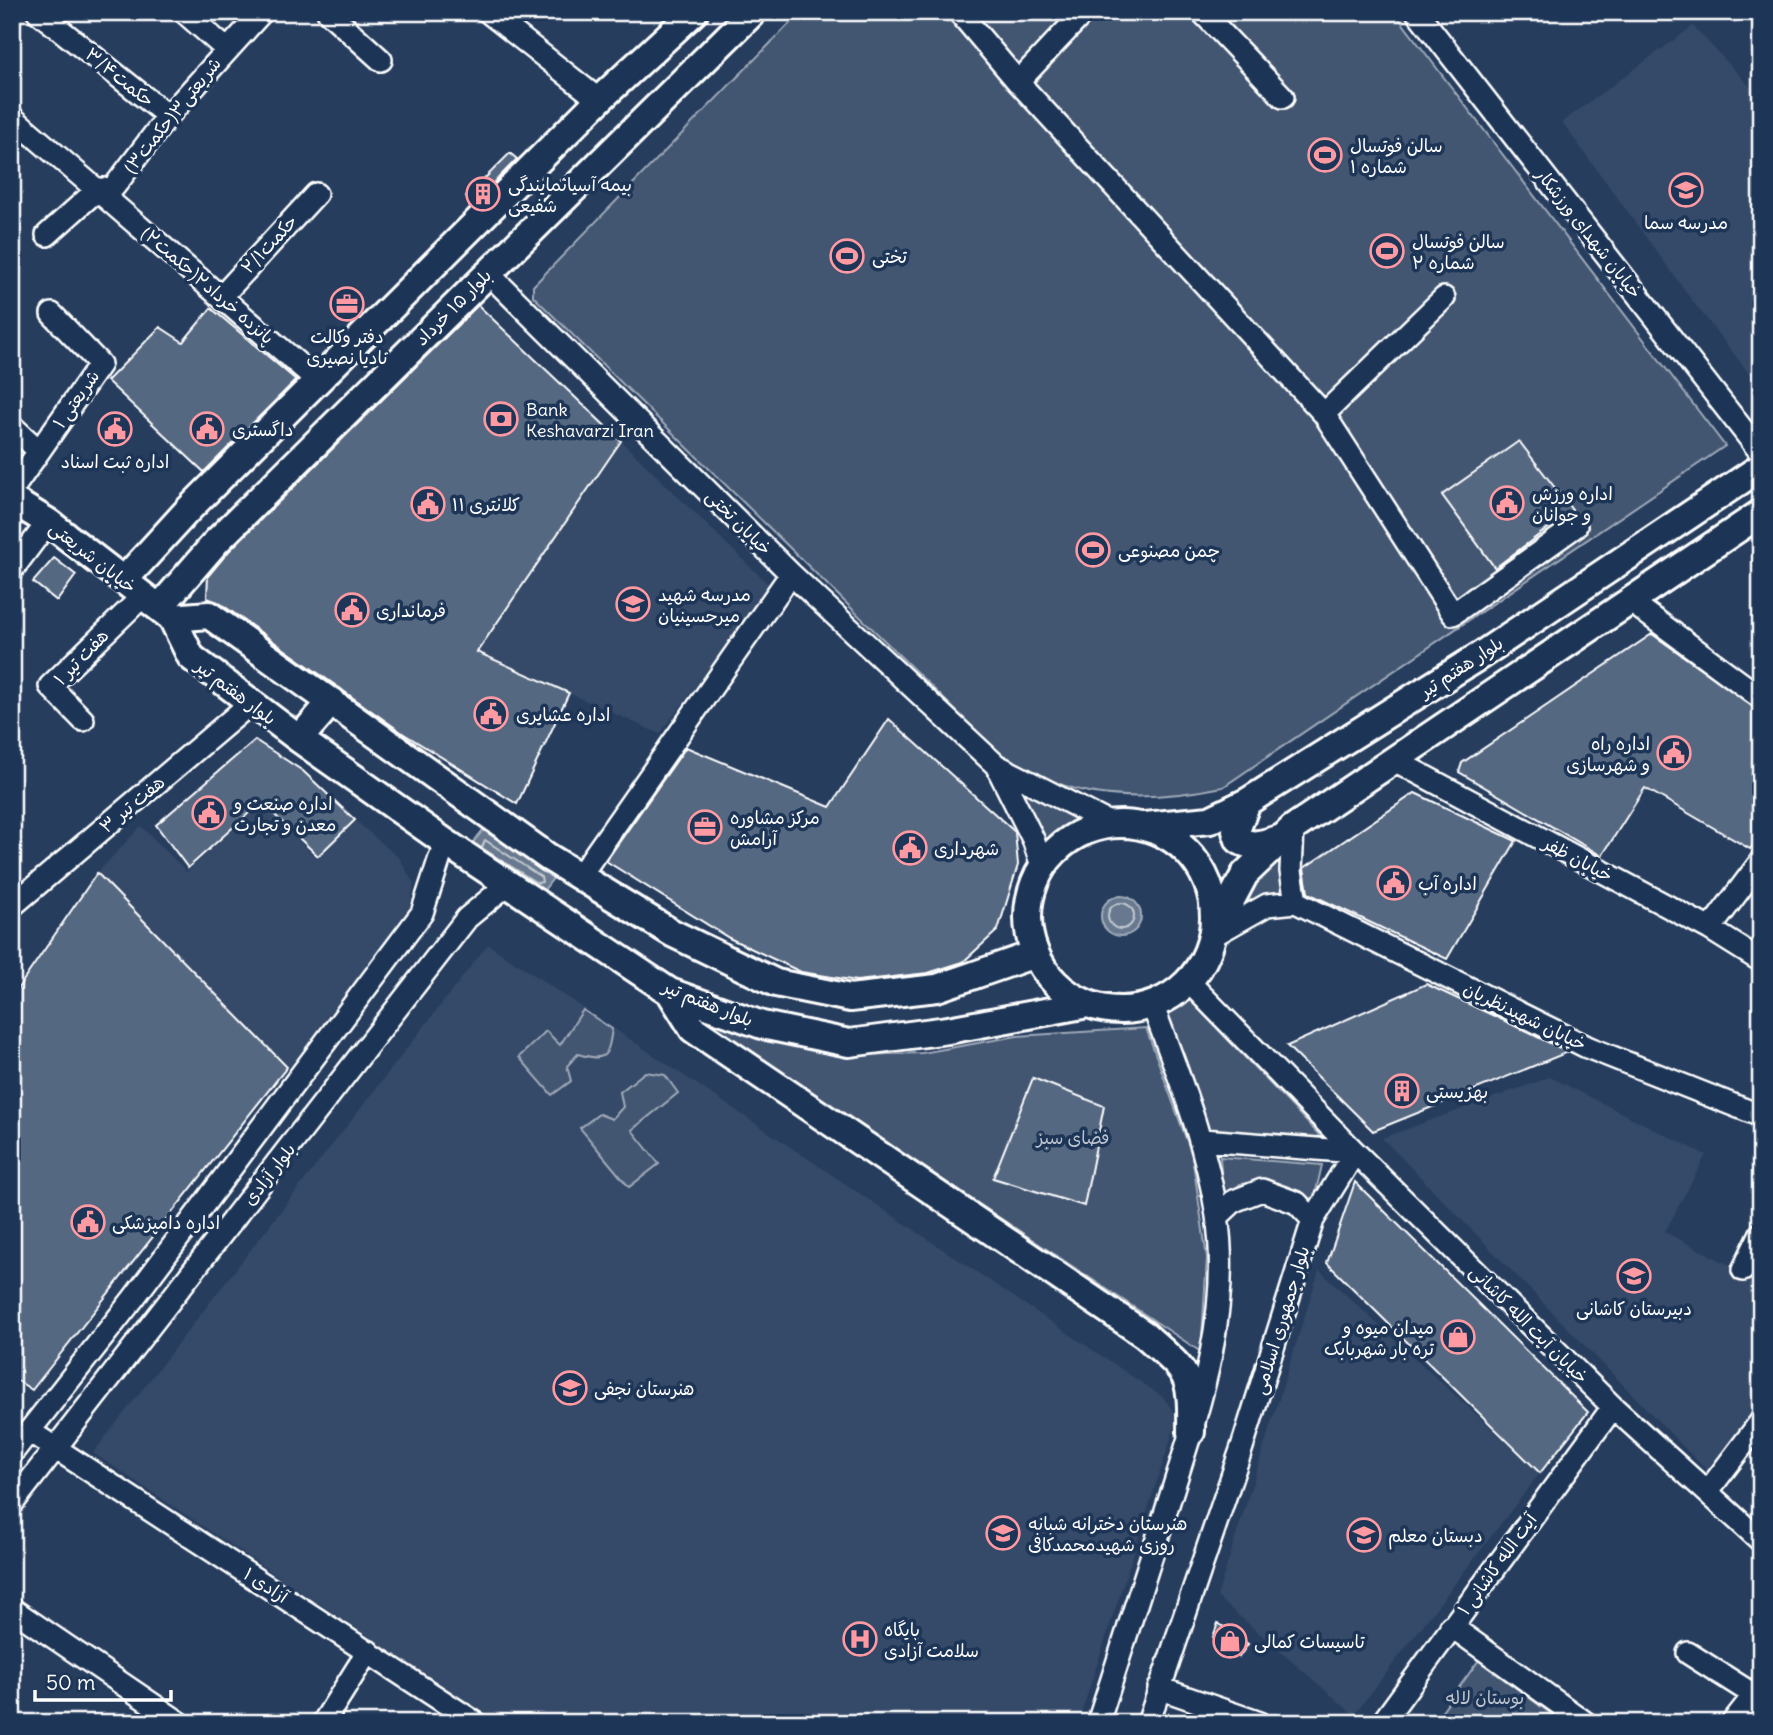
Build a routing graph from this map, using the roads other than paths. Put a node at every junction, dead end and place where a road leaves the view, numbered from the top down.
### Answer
1 (38, 12) edge
2 (184, 12) edge
3 (262, 12) edge
4 (328, 12) edge
5 (488, 12) edge
6 (694, 12) edge
7 (753, 12) edge
8 (959, 12) edge
9 (1084, 12) edge
10 (1202, 12) edge
11 (1417, 12) edge
12 (226, 49) junction
13 (381, 60) dead end
14 (1018, 82) junction
15 (1283, 97) dead end
16 (599, 100) junction
17 (168, 116) junction
18 (12, 117) edge
19 (97, 190) junction
20 (316, 194) dead end
21 (47, 235) dead end
22 (488, 273) junction
23 (222, 296) junction
24 (1444, 298) dead end
25 (52, 314) dead end
26 (318, 381) junction
27 (1324, 414) junction
28 (12, 426) edge
29 (39, 452) junction
30 (1761, 453) edge
31 (1761, 467) edge
32 (12, 490) edge
33 (12, 500) edge
34 (187, 511) junction
35 (1761, 513) edge
36 (48, 522) junction
37 (1576, 526) dead end
38 (217, 541) junction
39 (12, 570) edge
40 (791, 574) junction
41 (149, 600) junction
42 (1630, 601) junction
43 (1761, 698) edge
44 (332, 701) junction
45 (251, 703) junction
46 (83, 720) dead end
47 (299, 739) junction
48 (1394, 760) junction
49 (996, 765) junction
50 (1247, 802) junction
51 (1111, 824) junction
52 (1144, 826) junction
53 (1288, 833) junction
54 (445, 842) junction
55 (1761, 860) edge
56 (1042, 866) junction
57 (579, 877) junction
58 (508, 884) junction
59 (1296, 902) junction
60 (12, 906) edge
61 (1710, 929) junction
62 (1212, 936) junction
63 (1035, 954) junction
64 (1761, 961) edge
65 (1188, 981) junction
66 (670, 992) junction
67 (1088, 1004) junction
68 (1152, 1004) junction
69 (1761, 1116) edge
70 (1203, 1140) junction
71 (1355, 1152) junction
72 (1217, 1217) junction
73 (1312, 1220) junction
74 (1761, 1233) edge
75 (1743, 1270) dead end
76 (1613, 1406) junction
77 (1761, 1420) edge
78 (29, 1431) junction
79 (1191, 1432) junction
80 (57, 1448) junction
81 (12, 1453) edge
82 (1708, 1491) junction
83 (12, 1504) edge
84 (1761, 1541) edge
85 (12, 1609) edge
86 (1451, 1626) junction
87 (368, 1651) junction
88 (1688, 1653) dead end
89 (1159, 1688) junction
90 (1757, 1691) edge
91 (180, 1723) edge
92 (323, 1723) edge
93 (476, 1723) edge
94 (1098, 1723) edge
95 (1148, 1723) edge
96 (1260, 1723) edge
97 (1382, 1723) edge
98 (1586, 1723) edge
99 (1732, 1723) edge

1 - 17 street, حکمت۳/۴
2 - 12 street
3 - 12 street, شریعتی۳(حکمت۳)
4 - 13 street
5 - 16 street
6 - 16 main road
7 - 22 main road, بلوار ۱۵ خرداد
8 - 14 street
9 - 14 street
10 - 15 street
11 - 30 street, خیابان شهدای ورزشکار
12 - 17 street, شریعتی۳(حکمت۳)
14 - 27 street
16 - 26 main road
17 - 19 street, شریعتی۳(حکمت۳)
18 - 19 street
19 - 21 street, شریعتی۳(حکمت۳)
19 - 23 street, پانزده خرداد۲(حکمت۲)
20 - 23 street, حکمت۲/۱
22 - 38 main road, بلوار ۱۵ خرداد
22 - 40 street, خیابان تختی
23 - 26 street, پانزده خرداد۲(حکمت۲)
24 - 27 street
25 - 29 street, شریعتی ۱
26 - 34 main road
27 - 37 street
28 - 29 street
29 - 32 street, شریعتی ۱
31 - 50 main road, بلوار هفتم تیر
33 - 36 main road, خیابان شریعتی
34 - 38 main road
34 - 41 main road
35 - 42 main road
36 - 39 street
36 - 41 main road, خیابان شریعتی
38 - 41 main road, بلوار ۱۵ خرداد
40 - 49 street, خیابان تختی
40 - 57 street
41 - 44 main road
41 - 45 main road, بلوار هفتم تیر
41 - 46 street, هفت تیر ۱
42 - 43 street
42 - 48 main road
44 - 47 main road
44 - 57 main road
45 - 47 main road, بلوار هفتم تیر
45 - 60 street, هفت تیر ۳
47 - 54 main road, بلوار هفتم تیر
48 - 53 main road
48 - 61 street, خیابان ظفر
49 - 51 street
49 - 56 street
50 - 52 main road, بلوار هفتم تیر
50 - 53 main road
51 - 52 main road
51 - 56 main road
52 - 62 main road
53 - 59 street
53 - 62 main road
54 - 58 main road, بلوار هفتم تیر
54 - 78 street, بلوار آزادی
55 - 61 street
56 - 63 main road
57 - 63 main road
58 - 66 main road, بلوار هفتم تیر
58 - 80 street, بلوار آزادی
59 - 62 street
59 - 69 street, خیابان شهیدنظریان
61 - 64 street, خیابان ظفر
62 - 65 main road
63 - 67 main road
65 - 68 main road
65 - 71 street
66 - 67 main road, بلوار هفتم تیر
66 - 79 main road
67 - 68 main road
68 - 70 street
70 - 71 street
70 - 72 street
71 - 73 street, بلوار جمهوری اسلامی
71 - 76 street, خیابان آیت الله کاشانی
72 - 73 street
72 - 79 street
73 - 89 street, بلوار جمهوری اسلامی
74 - 75 street
76 - 82 street, خیابان آیت الله کاشانی
76 - 86 street, آیت الله کاشانی ۱
77 - 82 street
78 - 80 street, آزادی ۱
78 - 81 street, بلوار آزادی
79 - 94 street
80 - 83 street, بلوار آزادی
80 - 87 street, آزادی ۱
82 - 84 street, خیابان آیت الله کاشانی
85 - 91 street
86 - 97 street, آیت الله کاشانی ۱
86 - 98 street
87 - 92 street
87 - 93 street, آزادی ۱
88 - 90 street
89 - 95 street, بلوار جمهوری اسلامی
89 - 96 street
90 - 99 street

